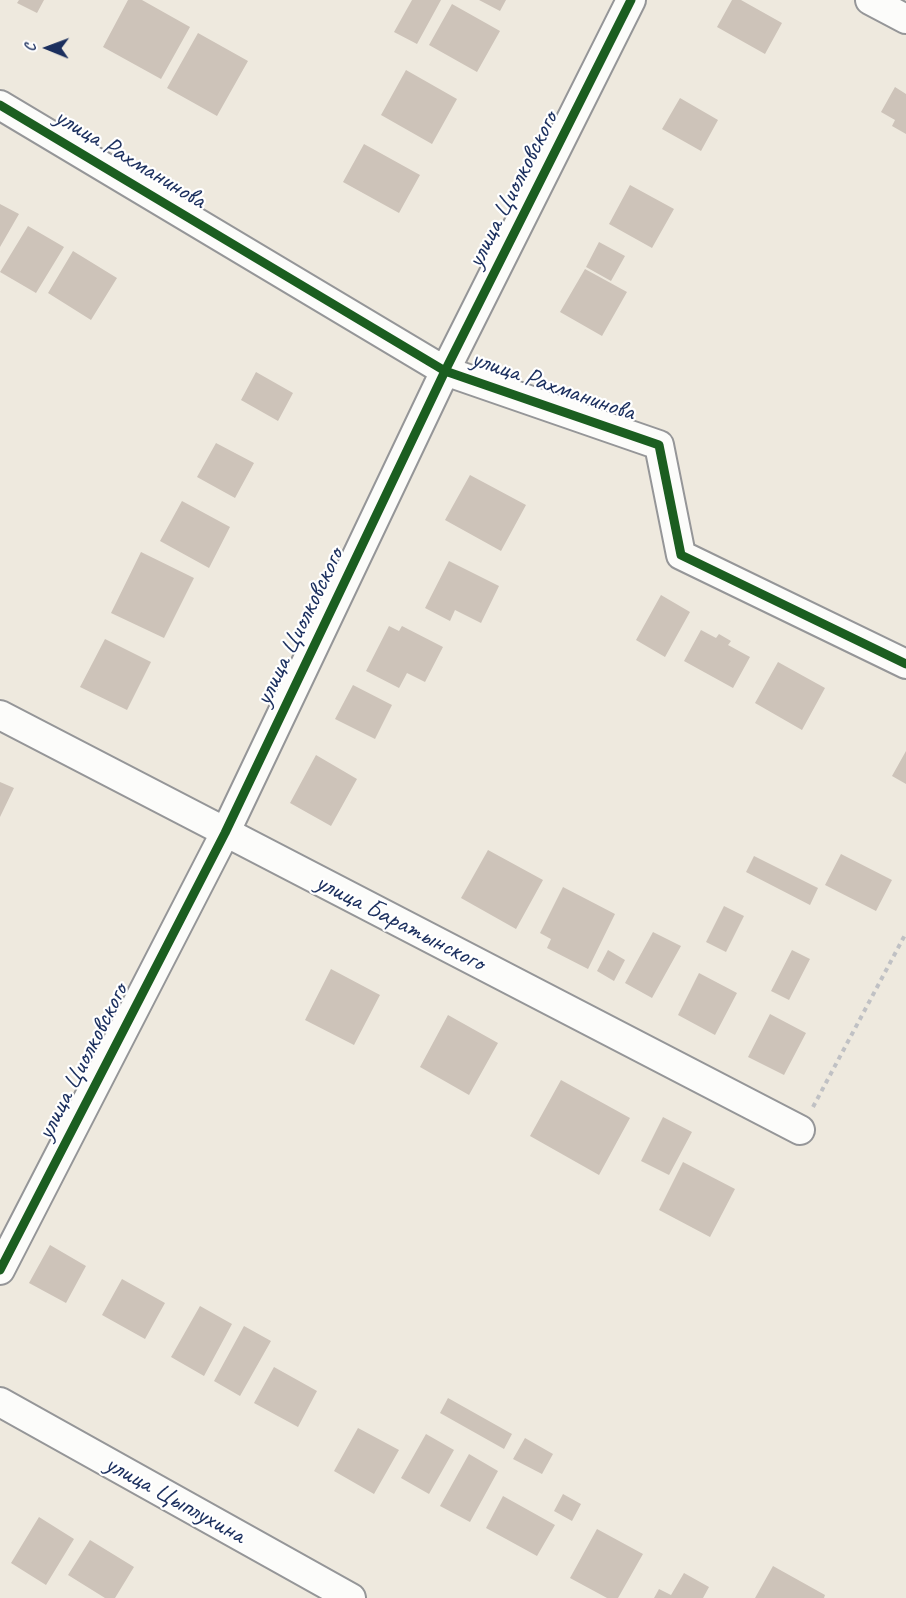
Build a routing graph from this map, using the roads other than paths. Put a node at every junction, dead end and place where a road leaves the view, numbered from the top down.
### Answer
1 (631, 0) edge
2 (870, 0) edge
3 (906, 19) edge
4 (0, 105) edge
5 (445, 371) junction
6 (906, 664) edge
7 (0, 715) edge
8 (225, 833) junction
9 (800, 1130) road end
10 (0, 1270) edge
11 (0, 1402) edge
12 (351, 1598) edge

1 - 5 street, улица Циолковского
2 - 3 street
4 - 5 street, улица Рахманинова
5 - 6 street, улица Рахманинова
5 - 8 street, улица Циолковского
7 - 8 street, улица Баратынского
8 - 9 street, улица Баратынского
8 - 10 street, улица Циолковского
11 - 12 street, улица Цыплухина

